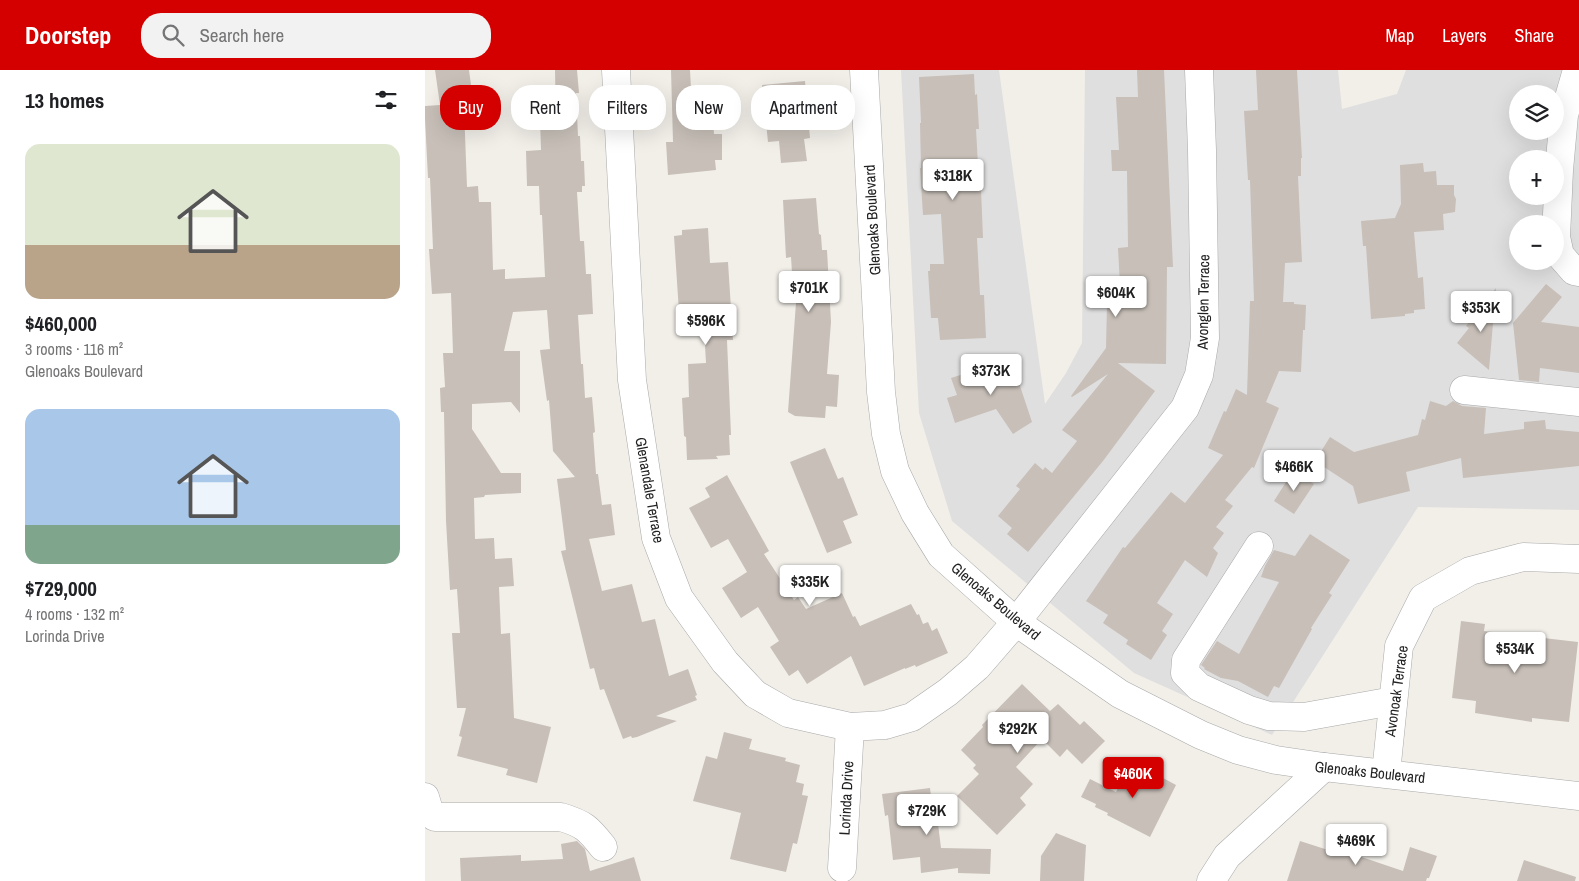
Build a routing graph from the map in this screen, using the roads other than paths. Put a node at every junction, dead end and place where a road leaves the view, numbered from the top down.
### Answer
1 (616, 70) edge
2 (864, 70) edge
3 (1199, 70) edge
4 (1577, 70) edge
5 (1579, 272) edge
6 (1464, 390) dead end
7 (1579, 402) edge
8 (1259, 546) dead end
9 (1579, 559) edge
10 (1016, 622) junction
11 (1393, 701) junction
12 (850, 727) junction
13 (1324, 767) junction
14 (1386, 773) junction
15 (1579, 796) edge
16 (425, 797) edge
17 (603, 847) dead end
18 (842, 868) dead end
19 (1211, 881) edge

1 - 12 street, Glenandale Terrace
2 - 10 street, Glenoaks Boulevard
3 - 10 street, Avonglen Terrace
4 - 5 street
6 - 7 street
8 - 11 street
9 - 11 street, Avonoak Terrace
10 - 12 street, Glenandale Terrace
10 - 13 street, Glenoaks Boulevard
11 - 14 street, Avonoak Terrace
12 - 18 street, Lorinda Drive
13 - 14 street, Glenoaks Boulevard
13 - 19 street
14 - 15 street, Glenoaks Boulevard
16 - 17 street

